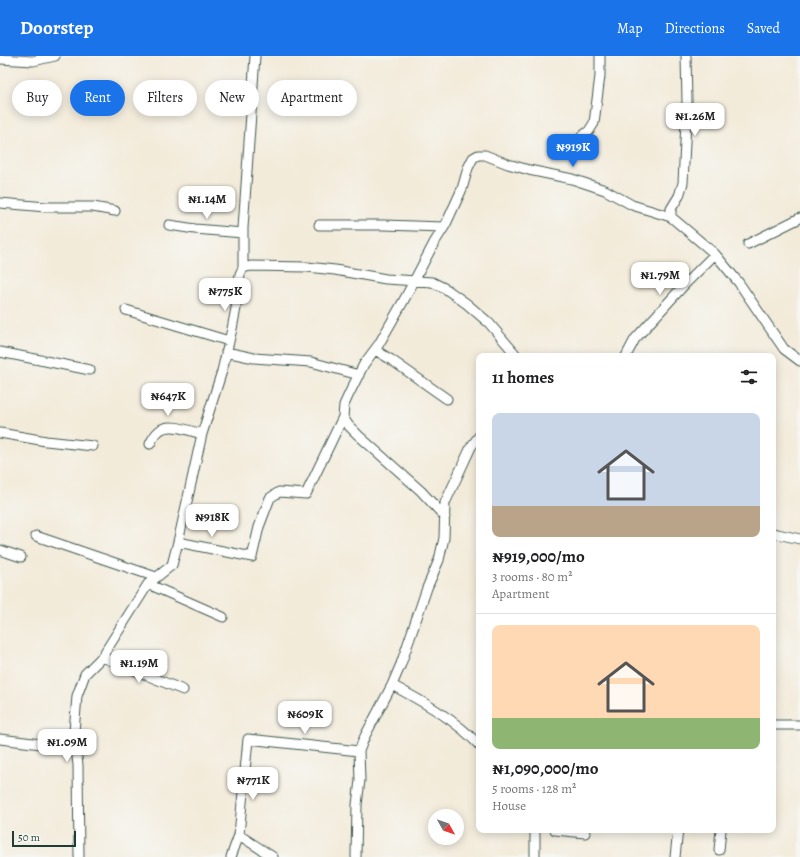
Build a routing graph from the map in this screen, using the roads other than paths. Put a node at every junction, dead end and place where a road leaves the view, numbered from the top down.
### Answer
1 (0, 56) edge
2 (56, 56) edge
3 (255, 56) edge
4 (600, 56) edge
5 (686, 56) edge
6 (0, 60) edge
7 (582, 136) dead end
8 (0, 203) edge
9 (115, 211) dead end
10 (671, 217) junction
11 (800, 218) edge
12 (169, 225) dead end
13 (319, 225) dead end
14 (444, 227) junction
15 (243, 233) junction
16 (748, 244) dead end
17 (716, 254) junction
18 (243, 268) junction
19 (413, 282) junction
20 (126, 310) dead end
21 (229, 341) junction
22 (374, 350) junction
23 (0, 352) edge
24 (226, 352) junction
25 (514, 353) edge
26 (628, 353) edge
27 (800, 361) edge
28 (90, 370) dead end
29 (359, 375) junction
30 (447, 399) dead end
31 (343, 417) junction
32 (0, 433) edge
33 (202, 434) junction
34 (476, 440) edge
35 (150, 444) dead end
36 (92, 446) dead end
37 (445, 517) junction
38 (776, 534) edge
39 (36, 536) dead end
40 (800, 539) edge
41 (178, 542) junction
42 (0, 550) edge
43 (21, 557) dead end
44 (156, 577) junction
45 (148, 584) junction
46 (223, 617) dead end
47 (102, 657) junction
48 (392, 686) junction
49 (183, 690) dead end
50 (776, 725) edge
51 (800, 725) edge
52 (0, 739) edge
53 (75, 742) junction
54 (476, 742) edge
55 (359, 751) junction
56 (535, 833) edge
57 (678, 833) edge
58 (721, 833) edge
59 (239, 835) junction
60 (719, 850) dead end
61 (78, 857) edge
62 (231, 857) edge
63 (273, 857) edge
64 (356, 857) edge
65 (535, 857) edge
66 (675, 857) edge

1 - 6 street
2 - 6 street
3 - 15 street
4 - 7 street
5 - 10 street
8 - 9 street
10 - 14 street
10 - 17 street
11 - 16 street
12 - 15 street
13 - 14 street
14 - 19 street
15 - 18 street
17 - 26 street
17 - 27 street
18 - 19 street
18 - 21 street
19 - 22 street
19 - 25 street
20 - 21 street
21 - 24 street
22 - 29 street
22 - 30 street
23 - 28 street
24 - 29 street
24 - 33 street
29 - 31 street
31 - 37 street
31 - 41 street
32 - 36 street
33 - 35 street
33 - 41 street
34 - 37 street
37 - 48 street
38 - 40 street
39 - 44 street
41 - 44 street
42 - 43 street
44 - 45 street
45 - 46 street
45 - 47 street
47 - 49 street
47 - 53 street
48 - 54 street
48 - 55 street
50 - 51 street
52 - 53 street
53 - 61 street
55 - 59 street
55 - 64 street
56 - 65 street
57 - 66 street
58 - 60 street
59 - 62 street
59 - 63 street

